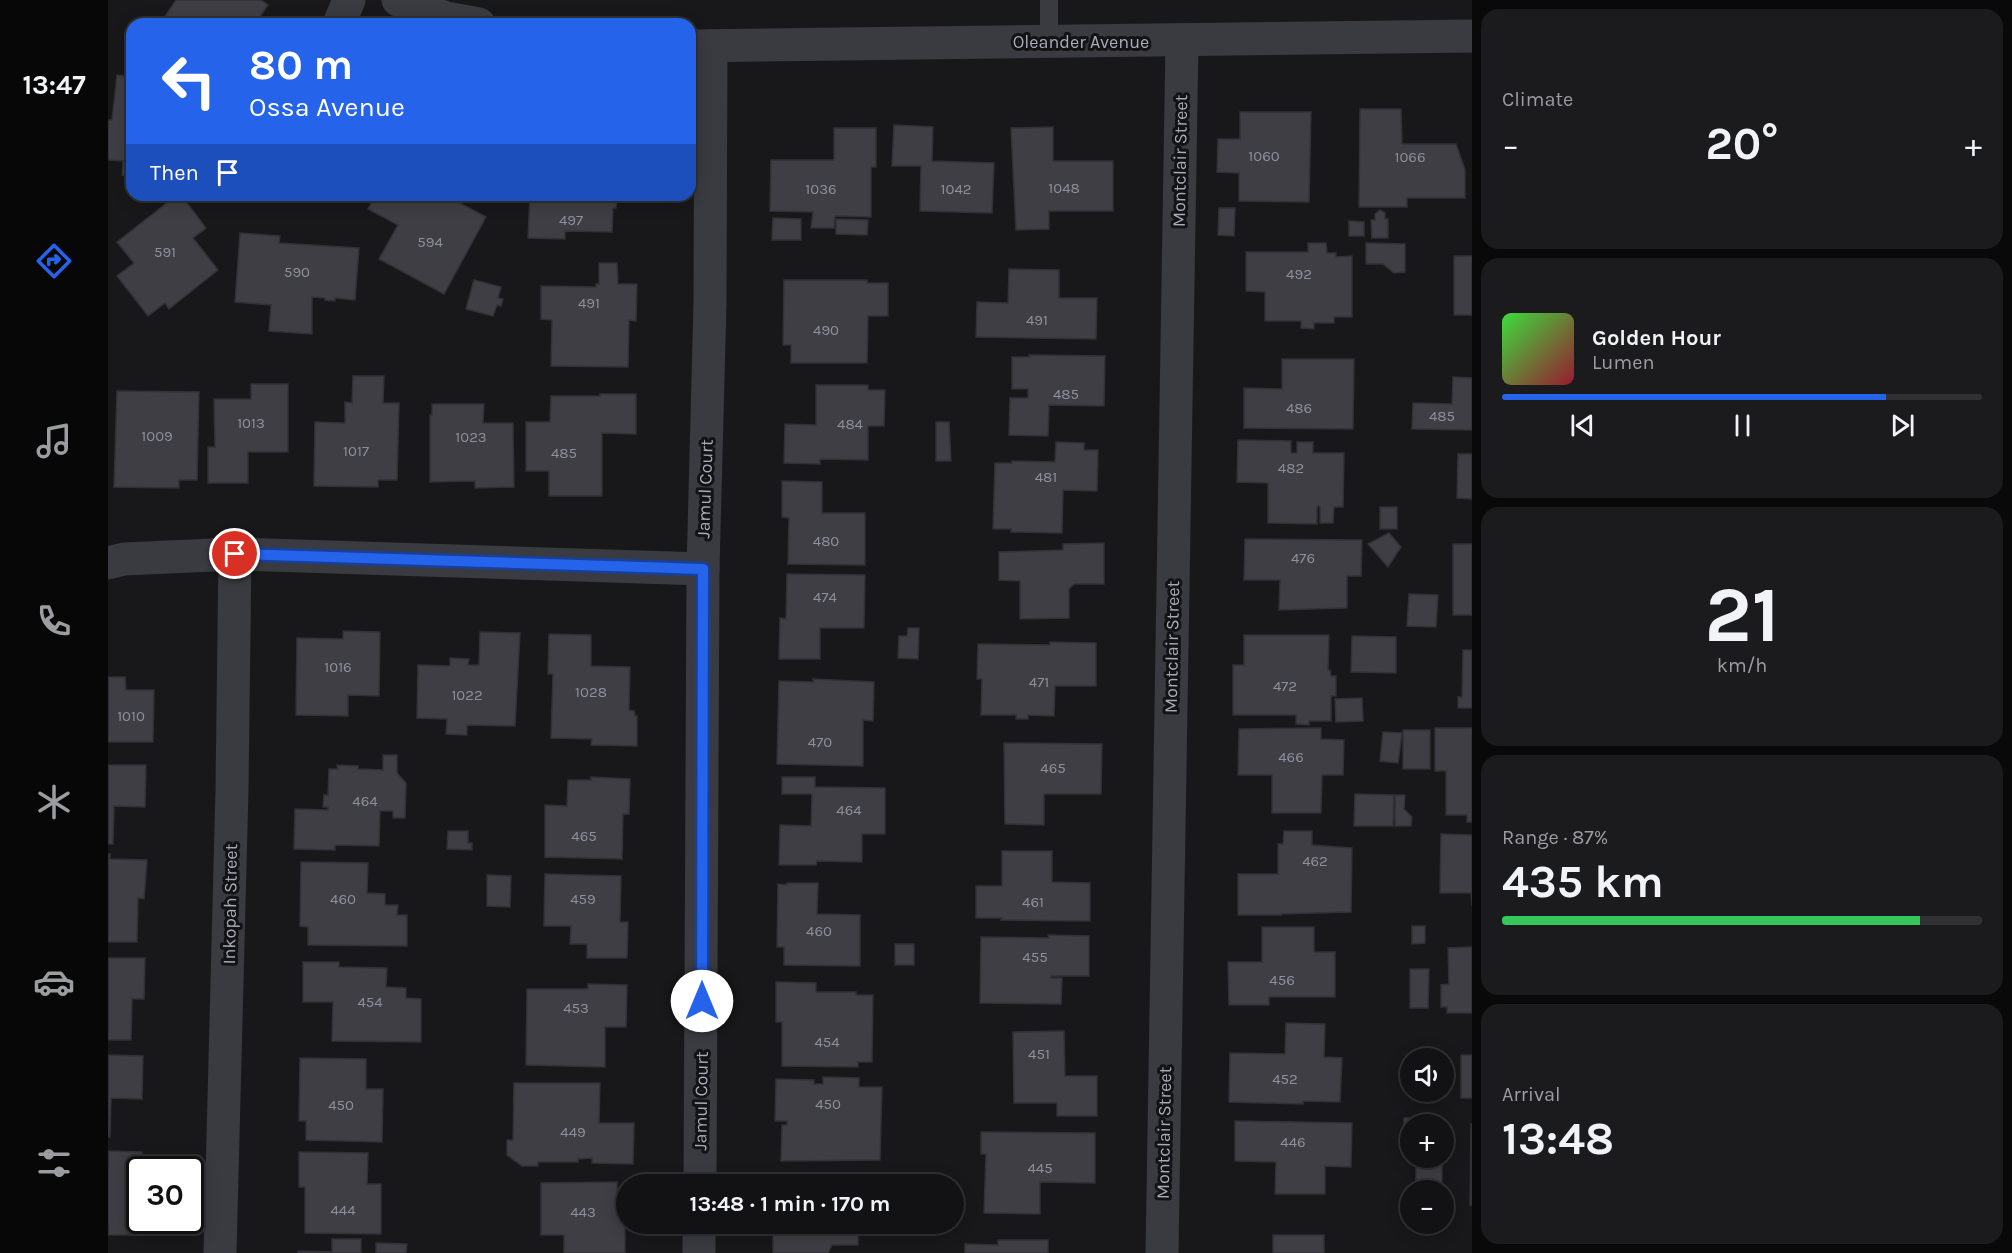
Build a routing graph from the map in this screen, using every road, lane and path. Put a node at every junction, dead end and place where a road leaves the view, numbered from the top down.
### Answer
1 (349, 0) edge
2 (398, 0) edge
3 (1049, 0) edge
4 (342, 18) edge
5 (446, 18) edge
6 (1472, 36) edge
7 (1049, 41) junction
8 (1182, 41) junction
9 (700, 46) edge
10 (235, 554) junction
11 (108, 563) edge
12 (703, 569) junction
13 (700, 1174) edge
14 (699, 1234) edge
15 (220, 1253) edge
16 (699, 1253) edge
17 (1162, 1253) edge

1 - 4 street
2 - 5 street
3 - 7 lane
6 - 8 street, Oleander Avenue
7 - 8 street, Oleander Avenue
7 - 9 street, Oleander Avenue
8 - 17 street, Montclair Street
9 - 12 street, Jamul Court
10 - 11 street
10 - 12 street
10 - 15 street, Inkopah Street
12 - 13 street, Jamul Court
14 - 16 street

